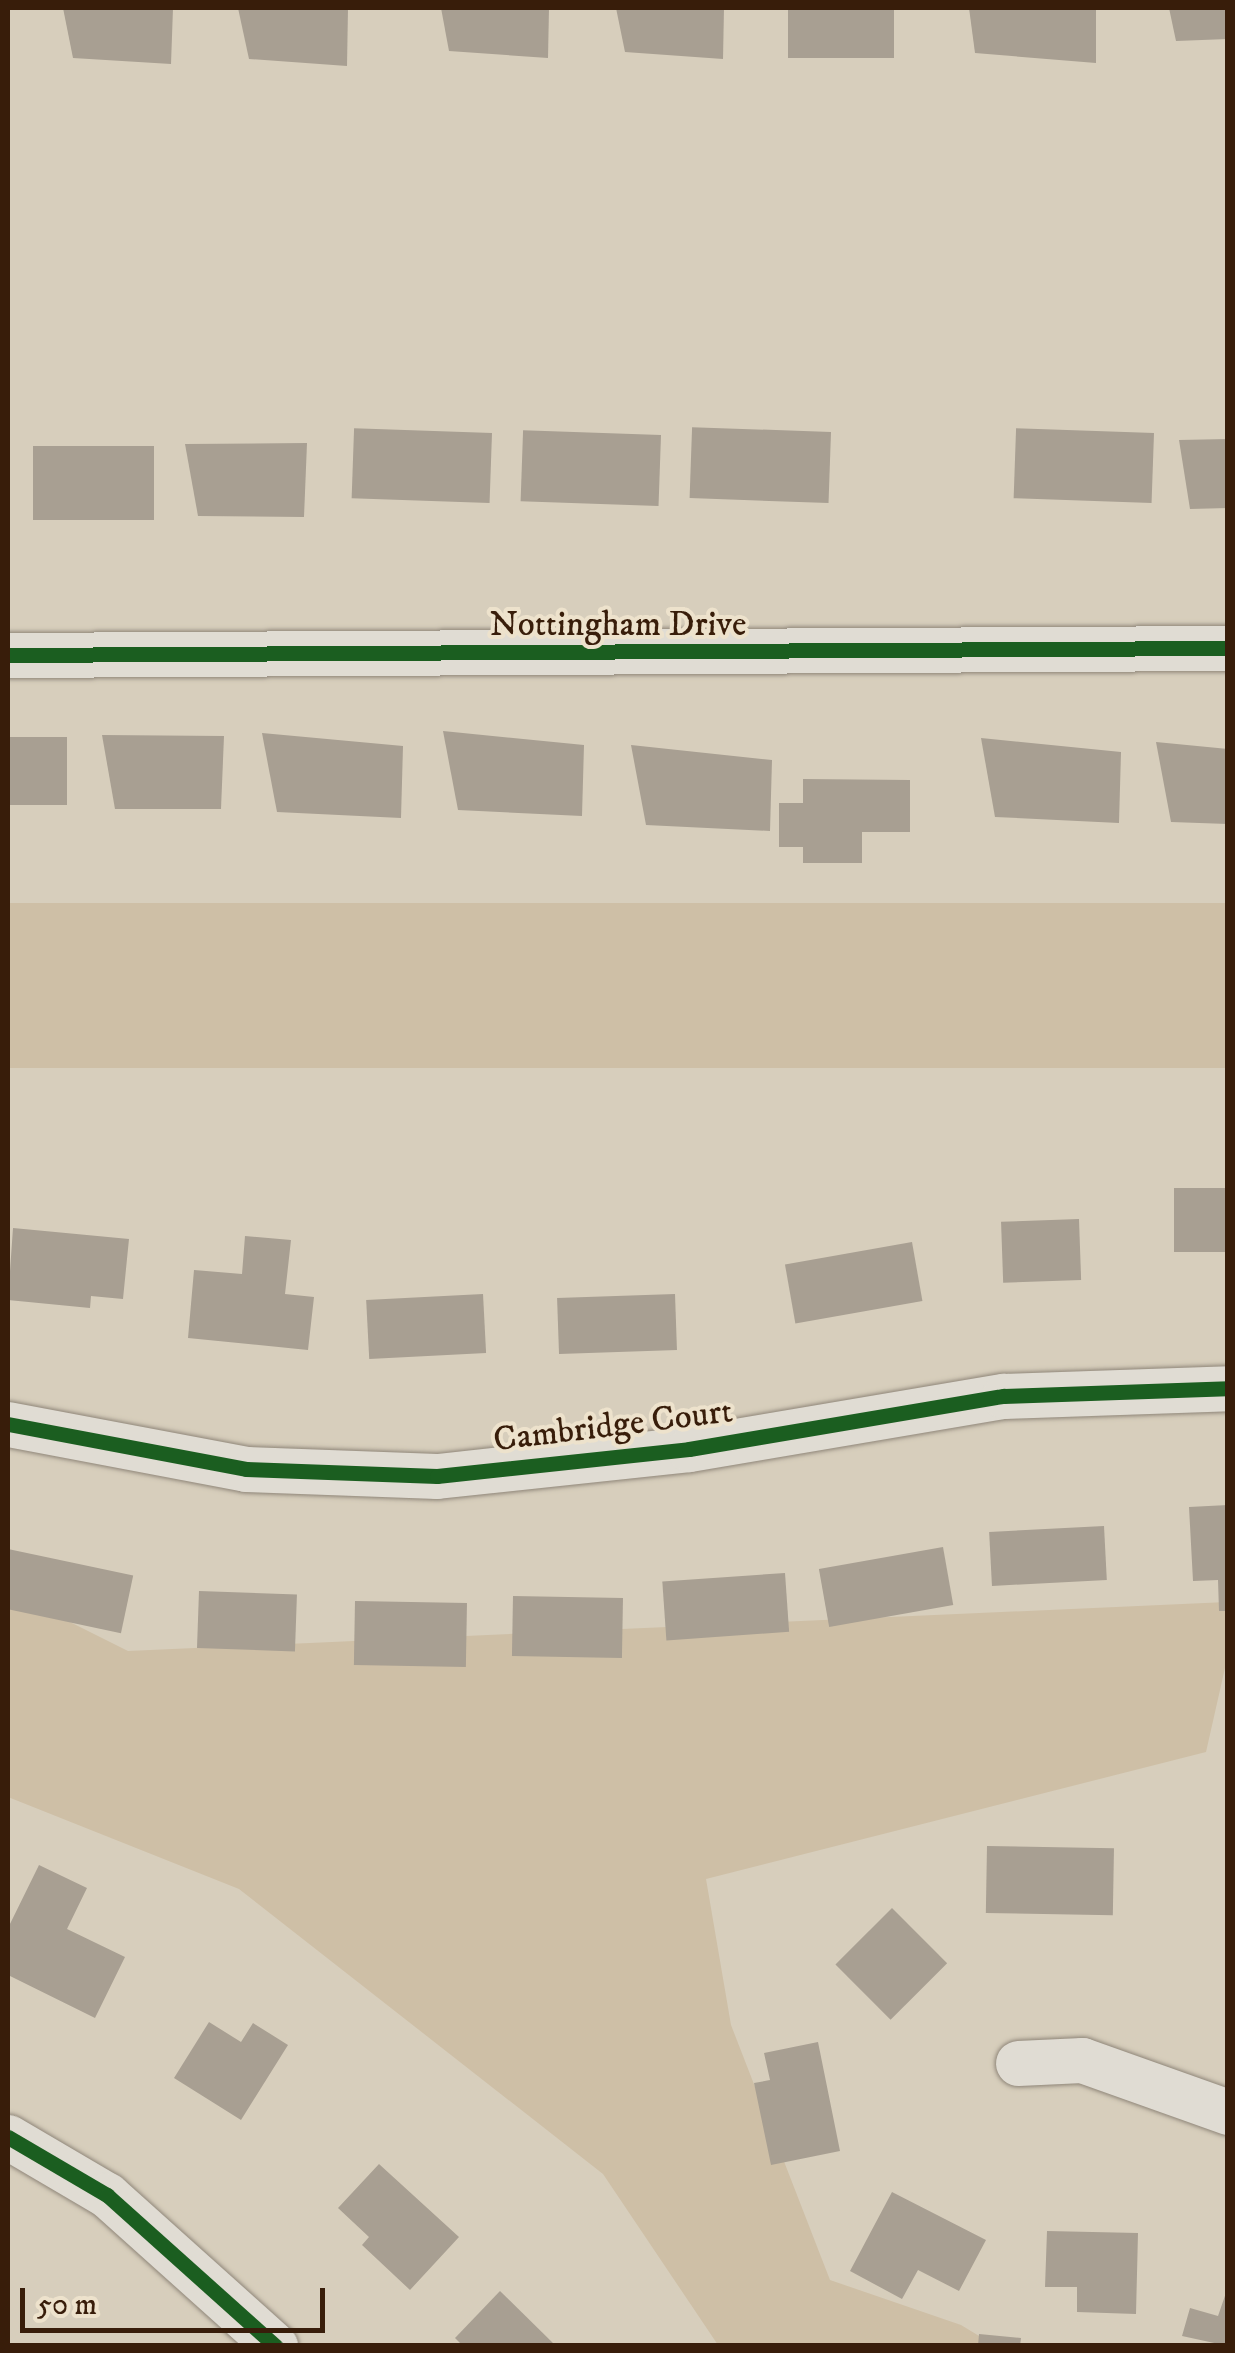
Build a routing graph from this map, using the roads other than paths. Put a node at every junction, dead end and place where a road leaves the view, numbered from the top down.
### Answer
1 (1228, 648) edge
2 (8, 654) edge
3 (1228, 1388) edge
4 (8, 1424) edge
5 (1018, 2063) dead end
6 (1228, 2112) edge
7 (8, 2137) edge
8 (275, 2346) edge

1 - 2 street, Nottingham Drive
3 - 4 street, Cambridge Court
5 - 6 street
7 - 8 street

